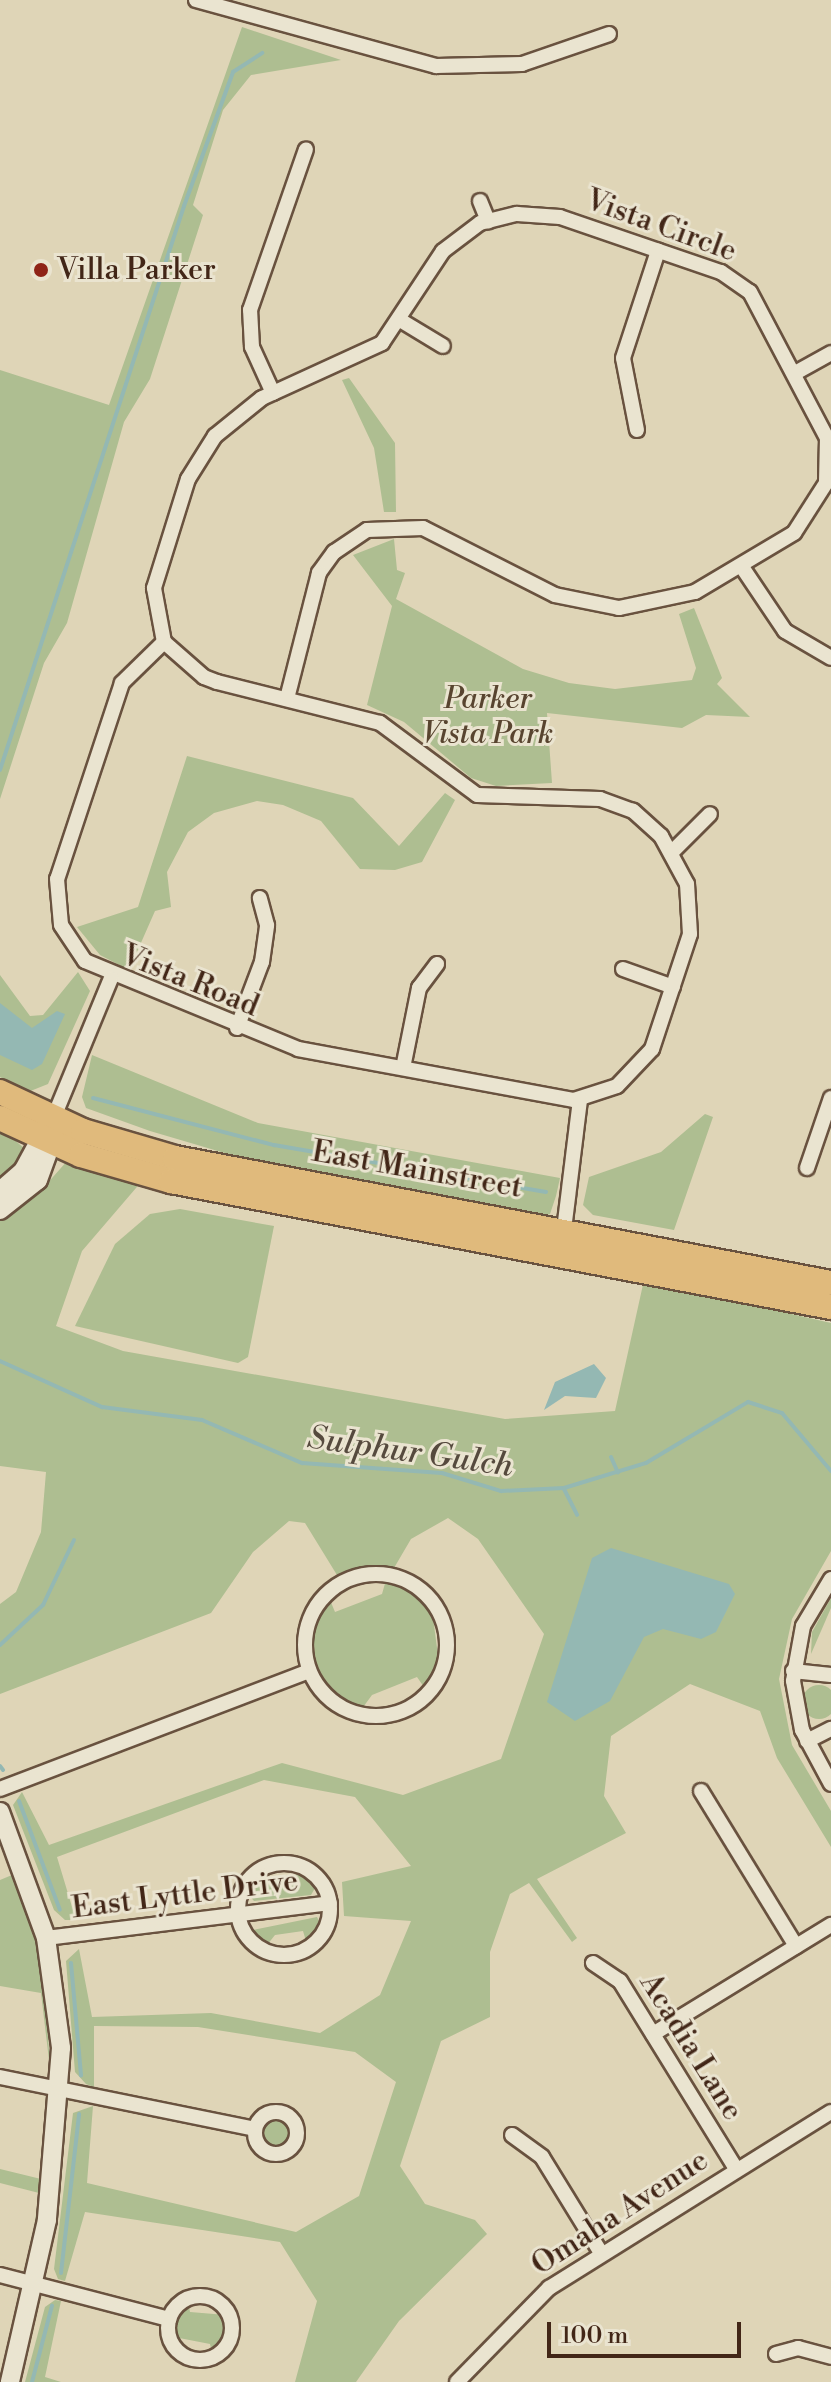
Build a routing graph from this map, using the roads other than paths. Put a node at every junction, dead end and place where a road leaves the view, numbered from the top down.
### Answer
1 (196, 0) edge
2 (609, 34) dead end
3 (306, 149) dead end
4 (480, 201) dead end
5 (488, 221) junction
6 (658, 251) junction
7 (400, 320) junction
8 (443, 346) dead end
9 (831, 353) edge
10 (797, 372) junction
11 (273, 393) junction
12 (637, 430) dead end
13 (742, 567) junction
14 (164, 642) junction
15 (831, 658) edge
16 (287, 699) junction
17 (710, 814) dead end
18 (673, 851) junction
19 (260, 898) dead end
20 (437, 964) dead end
21 (623, 969) dead end
22 (111, 978) junction
23 (673, 987) junction
24 (237, 1028) junction
25 (403, 1068) junction
26 (0, 1092) edge
27 (831, 1098) edge
28 (580, 1099) junction
29 (0, 1118) edge
30 (49, 1134) junction
31 (807, 1168) dead end
32 (0, 1191) edge
33 (0, 1210) edge
34 (564, 1230) junction
35 (831, 1283) edge
36 (831, 1307) edge
37 (831, 1579) edge
38 (309, 1671) junction
39 (793, 1671) junction
40 (831, 1675) edge
41 (831, 1729) edge
42 (807, 1741) junction
43 (831, 1784) edge
44 (0, 1789) edge
45 (701, 1791) dead end
46 (0, 1812) edge
47 (330, 1903) junction
48 (239, 1914) junction
49 (831, 1925) edge
50 (46, 1938) junction
51 (796, 1946) junction
52 (593, 1963) dead end
53 (653, 2034) junction
54 (0, 2077) edge
55 (60, 2089) junction
56 (831, 2112) edge
57 (255, 2129) dead end
58 (512, 2135) dead end
59 (736, 2169) junction
60 (601, 2253) junction
61 (0, 2275) edge
62 (35, 2284) junction
63 (169, 2319) junction
64 (776, 2354) dead end
65 (831, 2357) edge
66 (10, 2382) edge
67 (457, 2382) edge

1 - 2 street
3 - 11 street
4 - 5 street
5 - 6 street, Vista Circle
5 - 7 street, Vista Circle
6 - 10 street, Vista Circle
6 - 12 street
7 - 8 street
7 - 11 street, Vista Circle
9 - 10 street
10 - 13 street, Vista Circle
11 - 14 street, Vista Circle
13 - 15 street
13 - 16 street, Vista Circle
14 - 16 street
14 - 22 street, Vista Road
16 - 18 street
17 - 18 street
18 - 23 street
19 - 24 street
20 - 25 street
21 - 23 street
22 - 24 street, Vista Road
22 - 30 street
23 - 28 street
24 - 25 street, Vista Road
25 - 28 street, Vista Road
26 - 30 main road, East Mainstreet
27 - 31 street
28 - 34 street
29 - 30 main road, East Mainstreet
30 - 32 street
30 - 33 street
30 - 34 main road, East Mainstreet
30 - 36 main road, East Mainstreet
34 - 35 main road, East Mainstreet
37 - 39 street
38 - 38 street
38 - 44 street
39 - 40 street
39 - 42 street
41 - 42 street
42 - 43 street
45 - 51 street
46 - 50 street
47 - 48 street, East Lyttle Drive
47 - 48 street
47 - 48 street
48 - 50 street, East Lyttle Drive
49 - 51 street
50 - 55 street
51 - 53 street
52 - 53 street, Acadia Lane
53 - 59 street, Acadia Lane
54 - 55 street
55 - 57 street
55 - 62 street
56 - 59 street, Omaha Avenue
58 - 60 street
59 - 60 street, Omaha Avenue
60 - 67 street, Omaha Avenue
61 - 62 street
62 - 63 street
62 - 66 street
63 - 63 street
64 - 65 street

